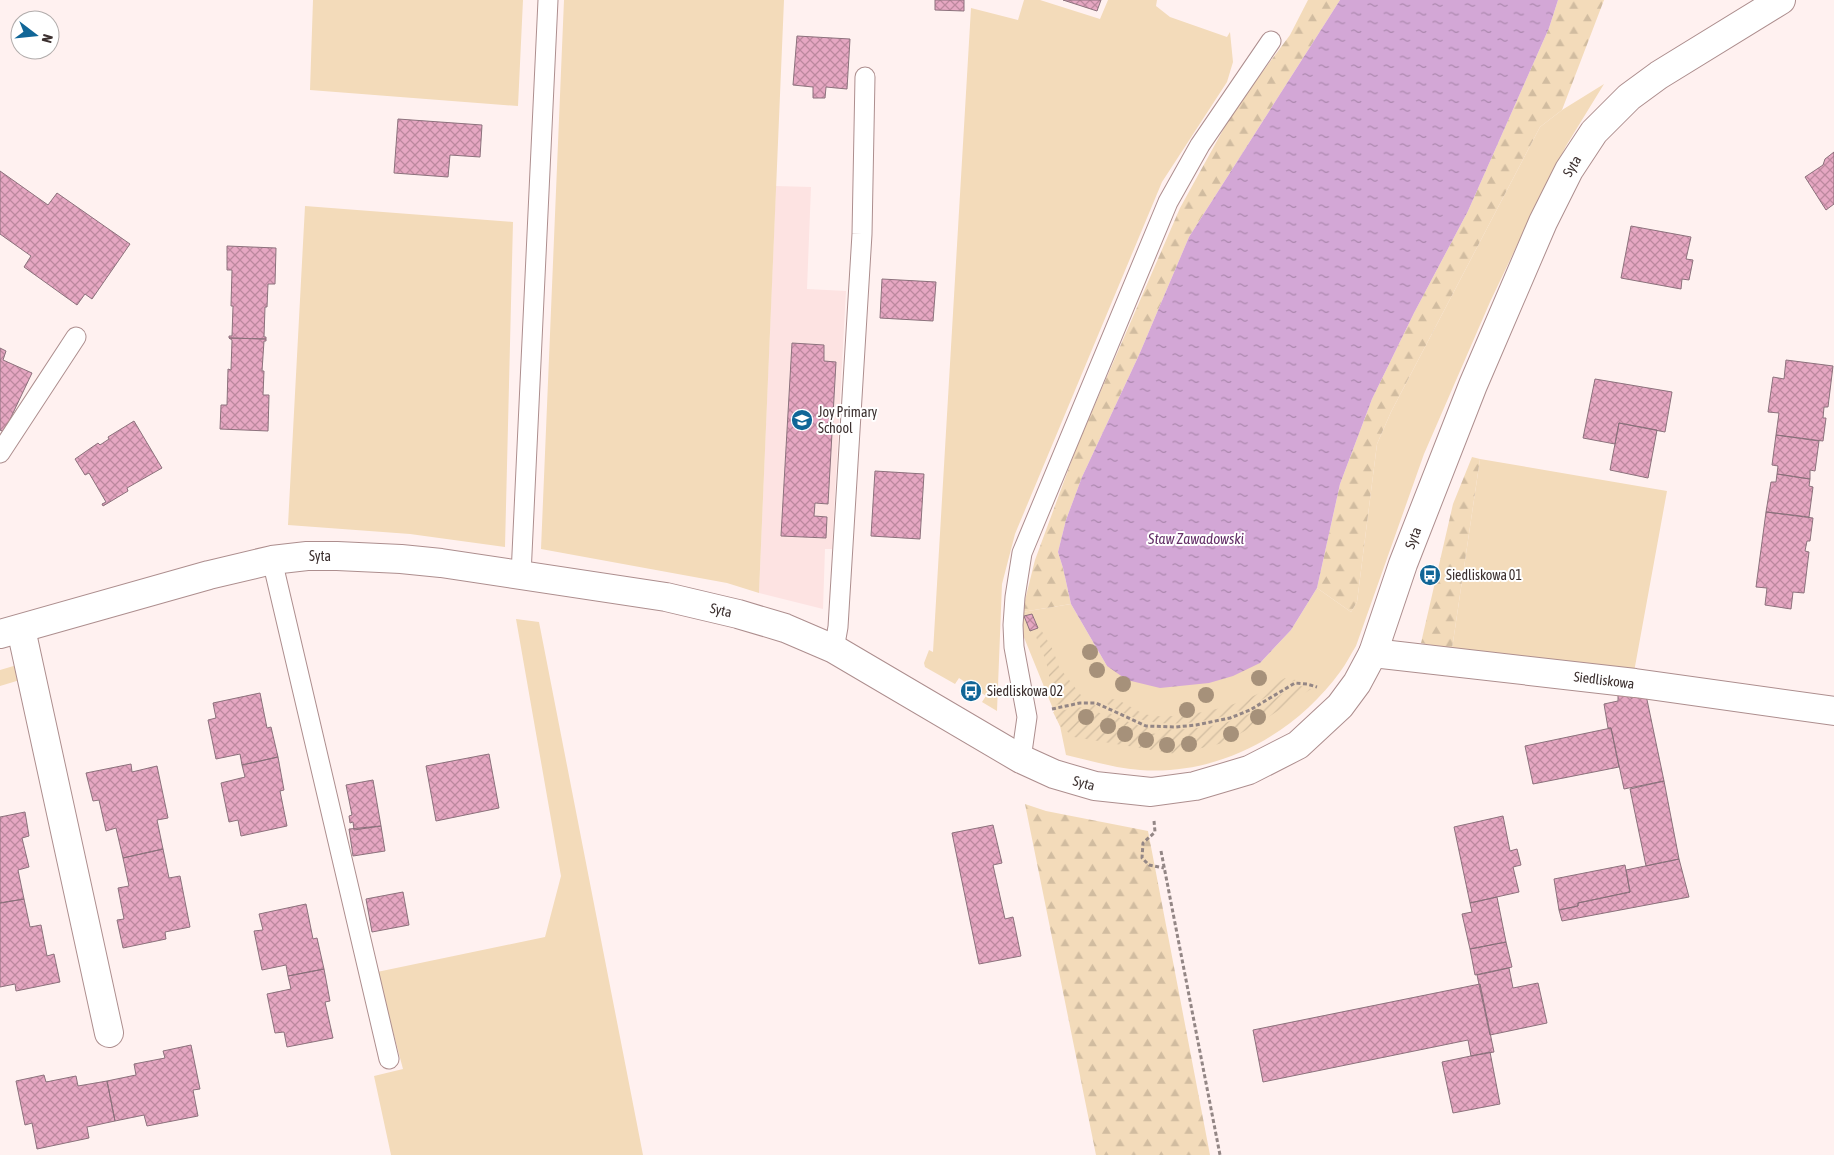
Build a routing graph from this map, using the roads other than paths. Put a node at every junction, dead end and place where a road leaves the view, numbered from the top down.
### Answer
1 (548, 0) edge
2 (1780, 0) edge
3 (1271, 41) dead end
4 (865, 77) dead end
5 (76, 337) dead end
6 (0, 453) edge
7 (272, 560) junction
8 (522, 575) junction
9 (10, 631) edge
10 (834, 650) junction
11 (1373, 652) junction
12 (1834, 711) edge
13 (1021, 759) junction
14 (109, 1033) dead end
15 (389, 1059) dead end

1 - 8 lane
2 - 11 street, Syta
3 - 13 lane
4 - 10 lane
5 - 6 lane
7 - 8 street, Syta
7 - 9 street, Syta
7 - 15 lane
8 - 10 street, Syta
9 - 14 street
10 - 13 street, Syta
11 - 12 street, Siedliskowa
11 - 13 street, Syta

